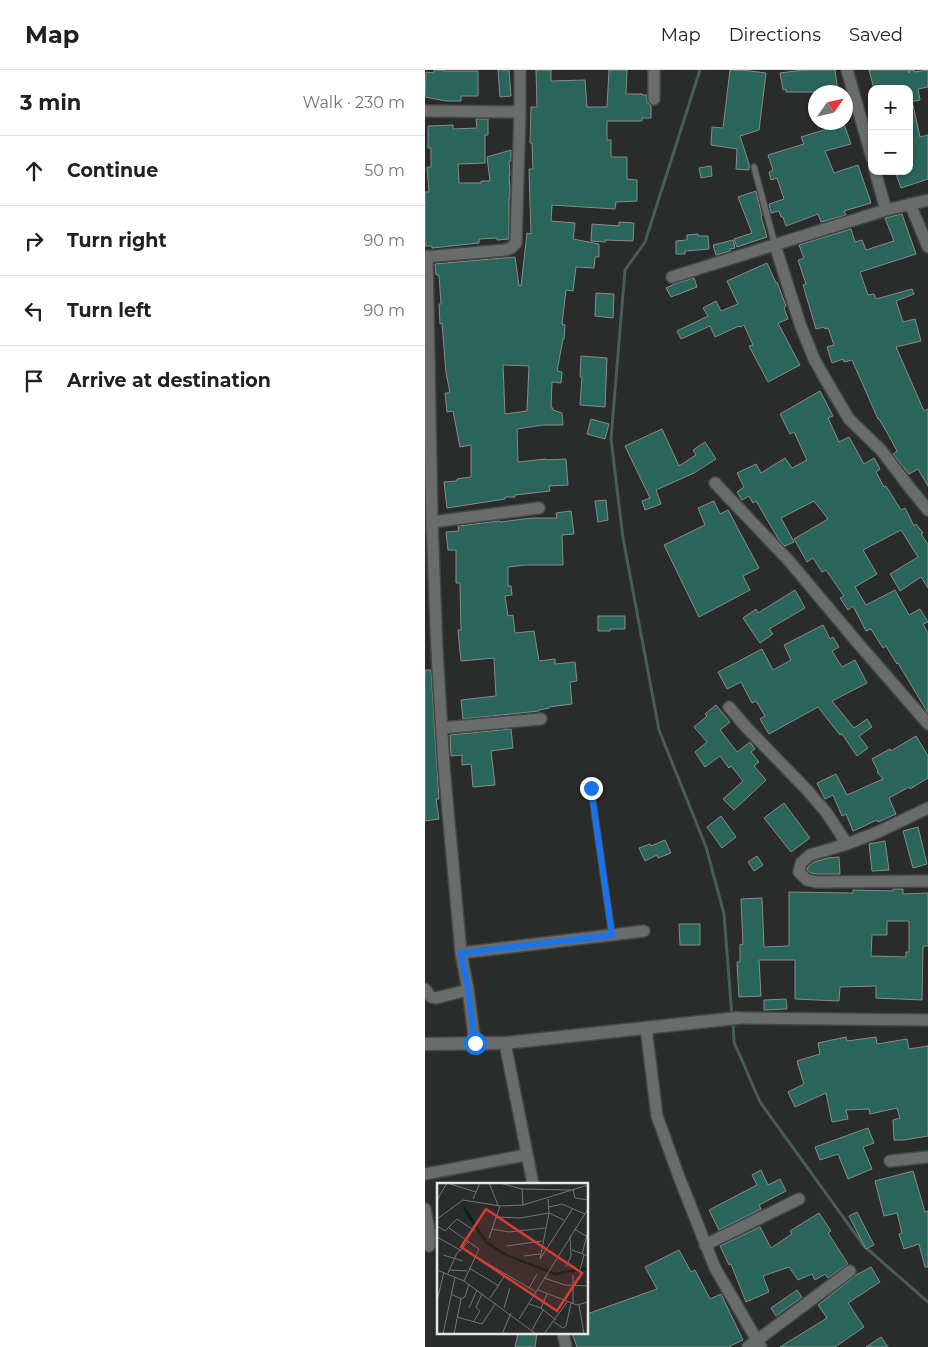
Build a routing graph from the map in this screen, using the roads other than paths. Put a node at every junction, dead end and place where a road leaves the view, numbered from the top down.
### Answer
1 (520, 70) edge
2 (655, 70) edge
3 (847, 70) edge
4 (654, 99) dead end
5 (425, 111) edge
6 (520, 112) junction
7 (868, 144) edge
8 (754, 167) dead end
9 (876, 175) edge
10 (928, 200) edge
11 (910, 204) junction
12 (886, 210) junction
13 (775, 245) junction
14 (928, 248) edge
15 (426, 257) edge
16 (672, 277) dead end
17 (715, 483) dead end
18 (539, 508) dead end
19 (928, 510) edge
20 (432, 522) junction
21 (437, 651) junction
22 (425, 652) edge
23 (729, 707) dead end
24 (541, 719) dead end
25 (928, 724) edge
26 (442, 728) junction
27 (591, 788) dead end
28 (928, 808) edge
29 (847, 844) junction
30 (928, 881) edge
31 (643, 931) dead end
32 (612, 935) junction
33 (461, 953) junction
34 (425, 989) edge
35 (468, 990) junction
36 (737, 1018) joint
37 (928, 1020) edge
38 (645, 1028) junction
39 (475, 1043) junction
40 (505, 1043) junction
41 (425, 1044) edge
42 (526, 1155) junction
43 (928, 1157) edge
44 (890, 1161) dead end
45 (425, 1174) edge
46 (533, 1183) edge
47 (799, 1199) dead end
48 (425, 1210) edge
49 (705, 1245) junction
50 (429, 1246) dead end
51 (850, 1271) dead end
52 (563, 1334) edge
53 (755, 1345) edge
54 (566, 1347) edge

1 - 6 street
2 - 4 street
3 - 7 street
5 - 6 street
6 - 15 street
8 - 13 lane
9 - 12 street
10 - 11 street
11 - 12 street
11 - 14 street
12 - 13 street
13 - 16 street
13 - 19 street
15 - 20 street
17 - 25 street
18 - 20 street
20 - 21 street
21 - 22 street
21 - 26 street
23 - 29 street
24 - 26 street
26 - 33 street
27 - 32 lane
28 - 29 street
29 - 30 street
31 - 32 street
32 - 33 street
33 - 35 street
34 - 35 street
35 - 39 street
36 - 37 street
36 - 38 street
38 - 40 street
38 - 49 street
39 - 40 street
39 - 41 street
40 - 42 street
42 - 45 street
42 - 46 street
43 - 44 street
47 - 49 street
48 - 50 street
49 - 53 street
51 - 53 street
52 - 54 street

